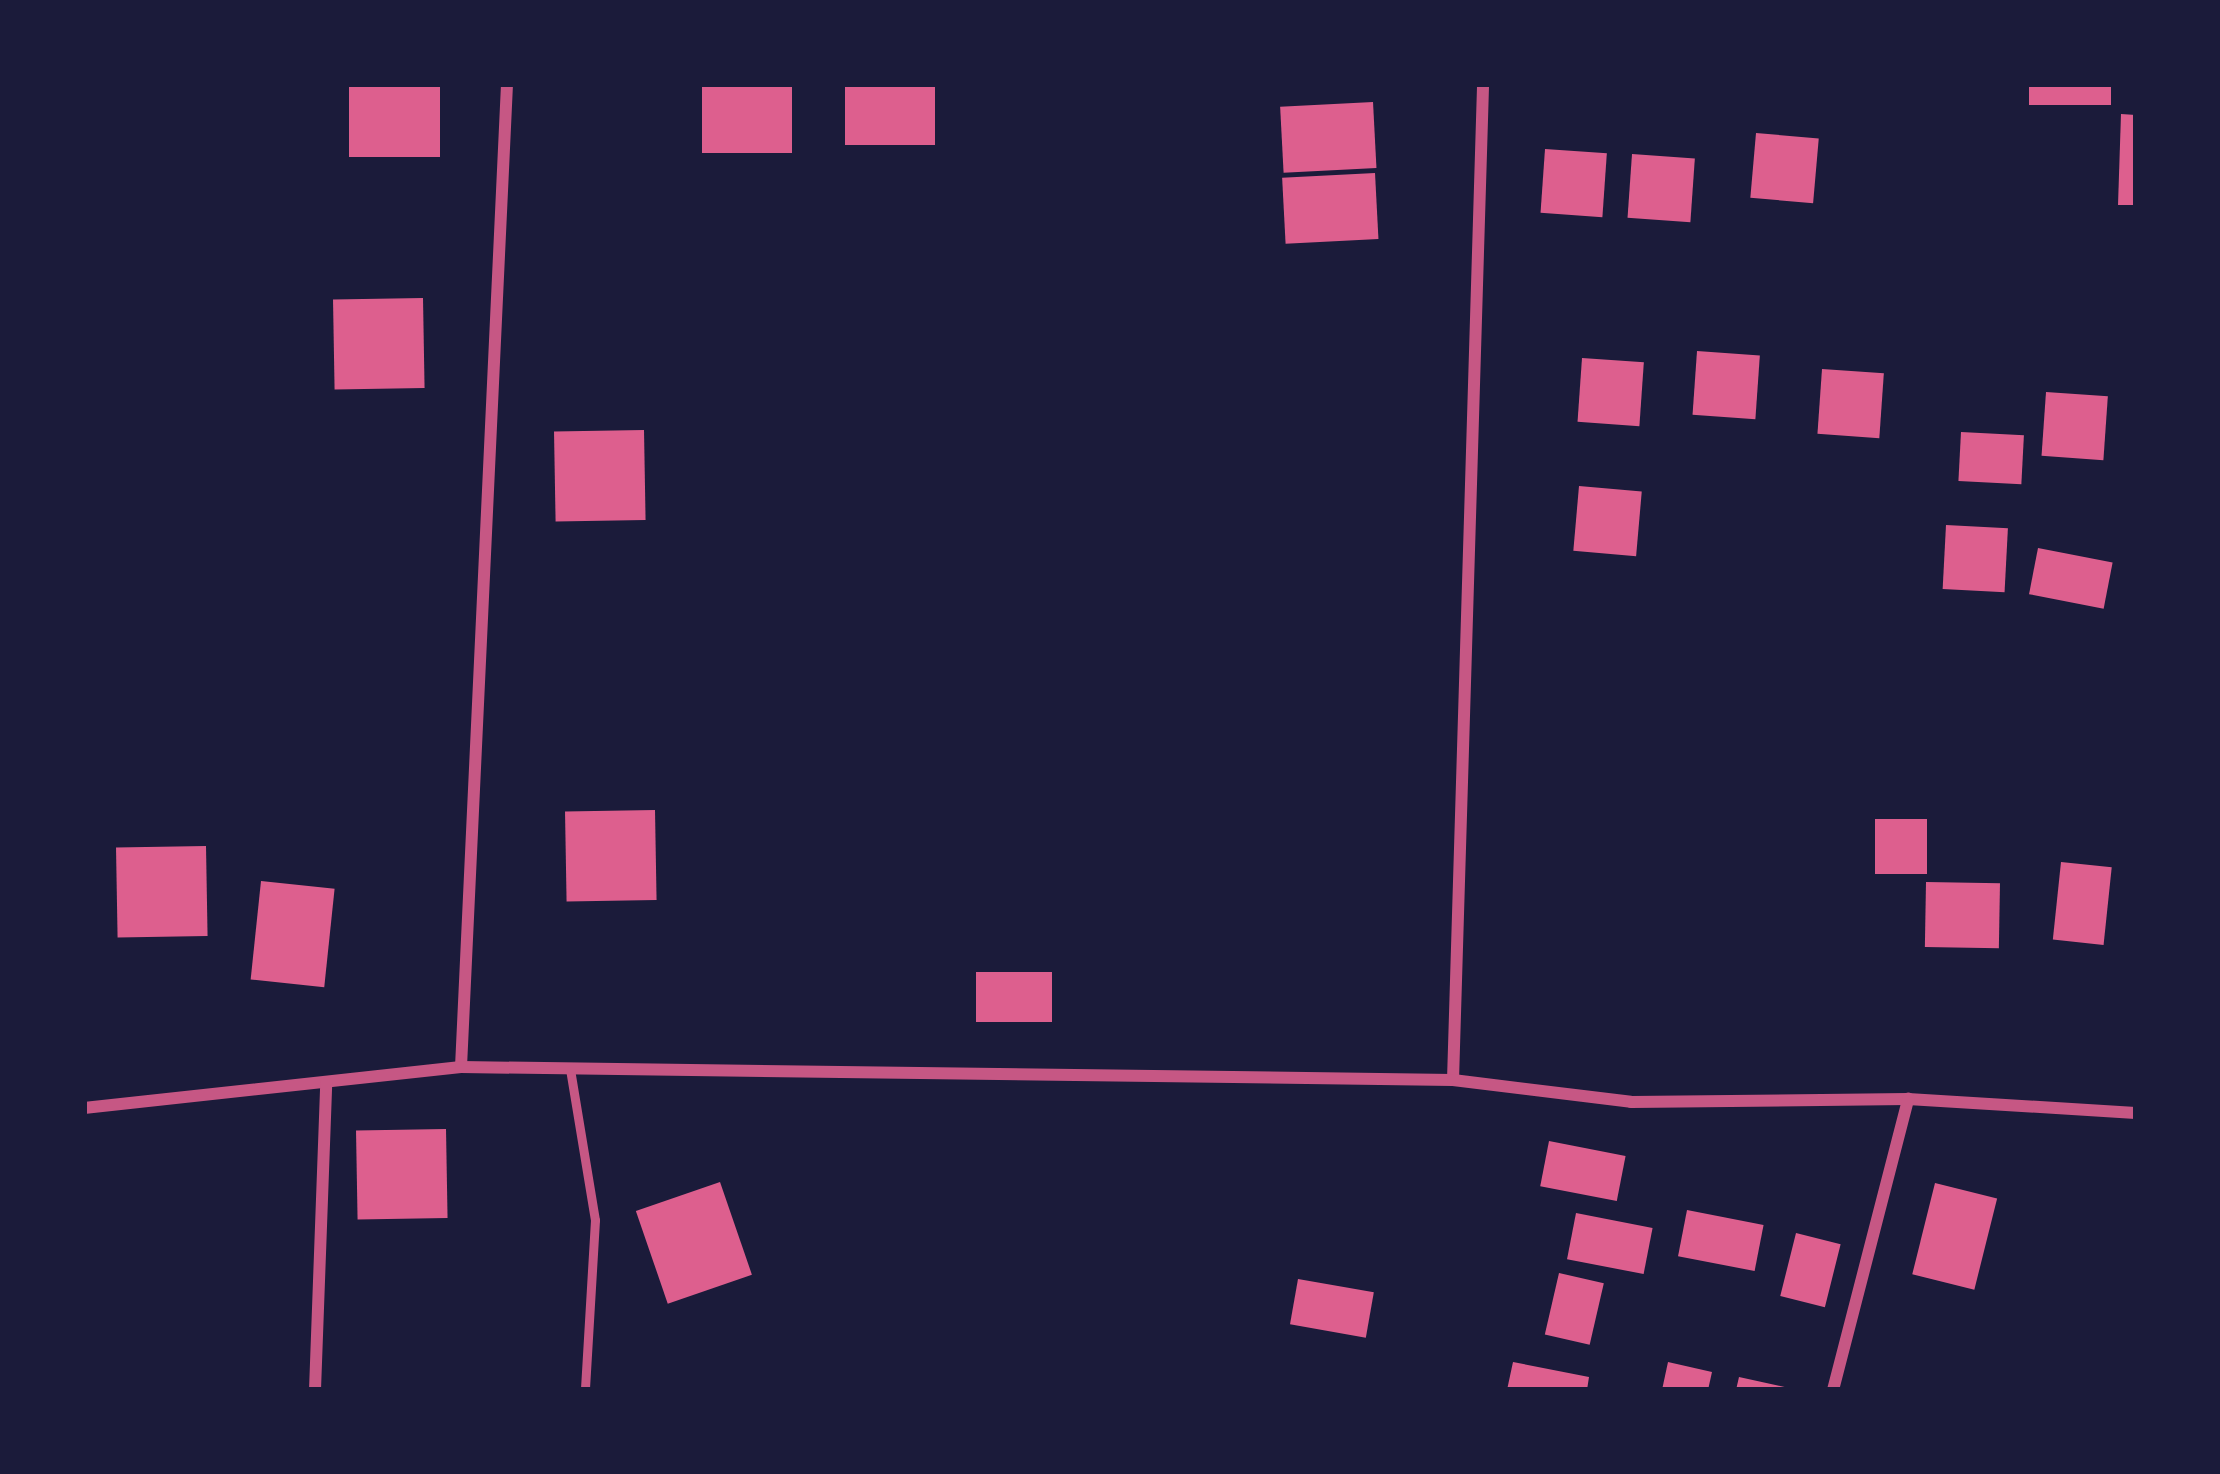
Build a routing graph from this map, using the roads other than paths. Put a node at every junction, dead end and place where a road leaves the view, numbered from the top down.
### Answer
1 (507, 84) edge
2 (1483, 84) edge
3 (461, 1067) junction
4 (570, 1070) junction
5 (1454, 1079) junction
6 (326, 1083) junction
7 (1908, 1099) junction
8 (84, 1108) edge
9 (2136, 1113) edge
10 (315, 1390) edge
11 (585, 1390) edge
12 (1833, 1390) edge

1 - 3 street
2 - 5 street
3 - 4 street
3 - 6 street
4 - 5 street
4 - 11 lane
5 - 7 street
6 - 8 street
6 - 10 street
7 - 9 street
7 - 12 street

